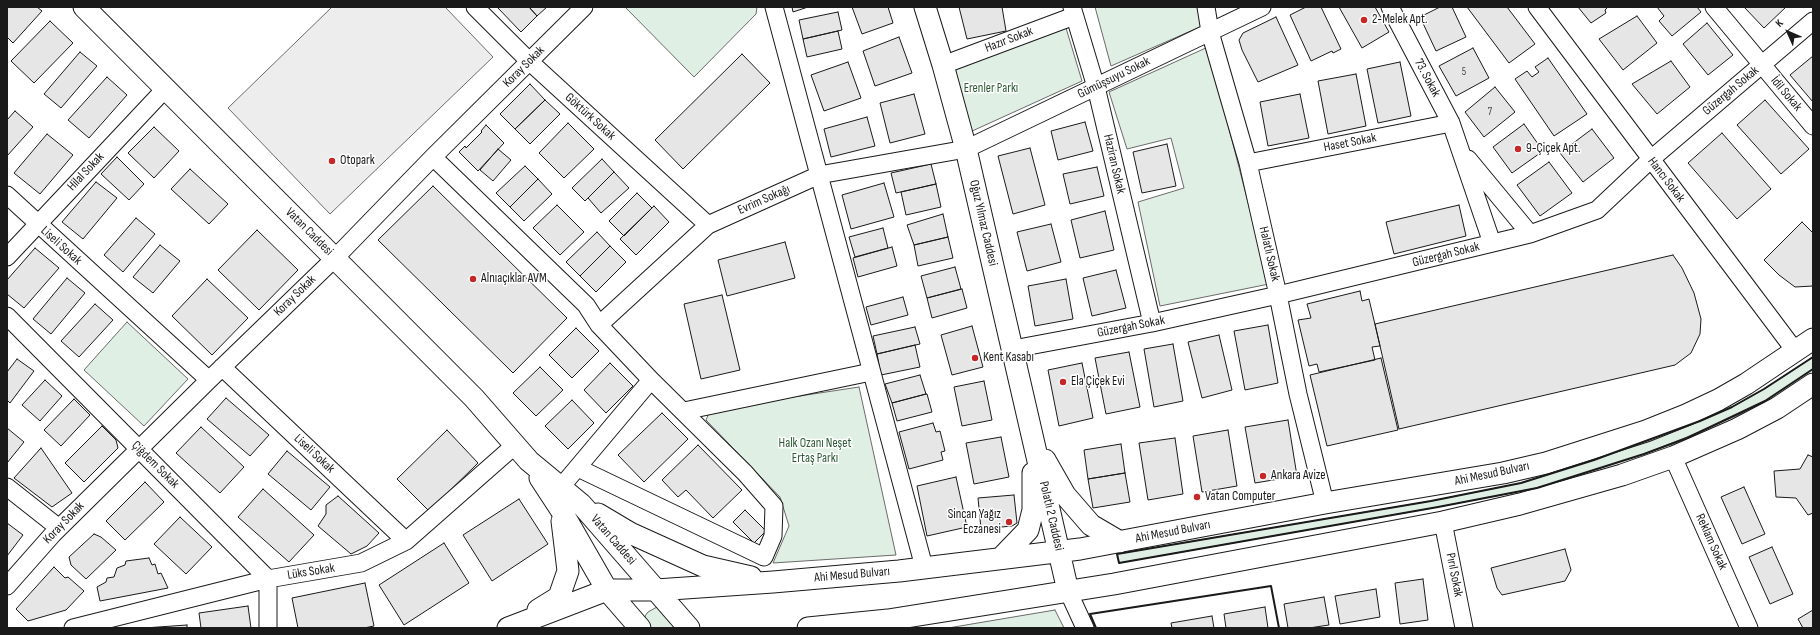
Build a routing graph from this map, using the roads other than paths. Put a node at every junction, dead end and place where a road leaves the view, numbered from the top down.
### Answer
1 (84, 7) edge
2 (475, 7) edge
3 (584, 7) edge
4 (774, 7) edge
5 (925, 7) edge
6 (1206, 7) edge
7 (1262, 7) edge
8 (1390, 7) edge
9 (1537, 7) edge
10 (1714, 7) edge
11 (1073, 11) edge
12 (1813, 21) edge
13 (1210, 32) junction
14 (529, 61) junction
15 (944, 65) junction
16 (1761, 65) junction
17 (1096, 87) junction
18 (166, 88) junction
19 (1451, 123) junction
20 (1813, 126) edge
21 (966, 149) junction
22 (1461, 151) junction
23 (433, 157) junction
24 (1650, 160) junction
25 (1248, 163) junction
26 (819, 175) junction
27 (7, 195) edge
28 (37, 224) junction
29 (708, 225) junction
30 (1530, 234) junction
31 (1492, 243) junction
32 (7, 257) edge
33 (335, 258) junction
34 (1278, 296) junction
35 (7, 316) edge
36 (1152, 323) junction
37 (599, 325) junction
38 (1813, 339) edge
39 (1013, 349) junction
40 (1796, 352) junction
41 (222, 367) junction
42 (872, 372) junction
43 (209, 380) junction
44 (651, 380) junction
45 (1813, 384) edge
46 (684, 411) junction
47 (1034, 441) junction
48 (138, 449) junction
49 (522, 453) junction
50 (1673, 457) junction
51 (578, 468) junction
52 (7, 487) edge
53 (561, 487) junction
54 (1325, 503) junction
55 (581, 504) junction
56 (561, 510) junction
57 (1444, 522) junction
58 (59, 528) junction
59 (406, 541) junction
60 (1120, 542) junction
61 (1059, 551) junction
62 (1001, 558) junction
63 (924, 567) junction
64 (268, 579) junction
65 (773, 582) junction
66 (7, 586) edge
67 (607, 590) junction
68 (656, 590) junction
69 (1068, 591) junction
70 (828, 627) edge
71 (73, 628) edge
72 (268, 628) edge
73 (510, 628) edge
74 (640, 628) edge
75 (689, 628) edge
76 (808, 628) edge
77 (1084, 628) edge
78 (1464, 628) edge
79 (1749, 628) edge

1 - 18 main road, Vatan Caddesi
2 - 14 street, Göktürk Sokak
3 - 14 street, Koray Sokak
4 - 26 street
5 - 15 main road, Oğuz Yılmaz Caddesi
6 - 13 street, Halatlı Sokak
7 - 13 street, Gümüşsuyu Sokak
8 - 19 street, 73. Sokak
9 - 24 street, Hancı Sokak
10 - 16 street, İdil Sokak
11 - 15 street, Hazır Sokak
11 - 17 street, Haziran Sokak
12 - 16 street, Güzergah Sokak
13 - 17 street, Gümüşsuyu Sokak
13 - 25 street, Halatlı Sokak
14 - 23 street, Koray Sokak
14 - 29 street, Göktürk Sokak
15 - 21 main road, Oğuz Yılmaz Caddesi
16 - 20 street, İdil Sokak
16 - 24 street, Güzergah Sokak
17 - 21 street, Gümüşsuyu Sokak
17 - 36 street, Haziran Sokak
18 - 28 street, Hilal Sokak
18 - 33 main road, Vatan Caddesi
19 - 22 street, 73. Sokak
19 - 25 street, Haset Sokak
21 - 26 street, Evrim Sokağı
21 - 39 main road, Oğuz Yılmaz Caddesi
22 - 30 street, 73. Sokak
22 - 31 street, 73. Sokak
23 - 33 street, Koray Sokak
23 - 37 street
24 - 30 street, Güzergah Sokak
24 - 40 street, Hancı Sokak
25 - 34 street, Halatlı Sokak
26 - 29 street, Evrim Sokağı
26 - 42 street
27 - 28 street, Liseli Sokak
28 - 32 street, Hilal Sokak
28 - 43 street, Liseli Sokak
29 - 37 street, Evrim Sokağı
30 - 31 street, Güzergah Sokak
31 - 34 street, Güzergah Sokak
33 - 41 street, Koray Sokak
33 - 49 main road, Vatan Caddesi
34 - 36 street, Güzergah Sokak
34 - 54 street, Halatlı Sokak
35 - 48 street, Çiğdem Sokak
36 - 39 street, Güzergah Sokak
37 - 44 street
38 - 40 main road, Ahi Mesud Bulvarı
39 - 47 main road, Oğuz Yılmaz Caddesi
40 - 54 main road, Ahi Mesud Bulvarı
41 - 43 street, Koray Sokak
41 - 59 street, Liseli Sokak
42 - 46 street
42 - 63 street
43 - 48 street, Koray Sokak
44 - 46 street
44 - 51 street
45 - 50 main road
46 - 51 street
47 - 60 main road
47 - 61 main road, Polatlı 2 Caddesi
47 - 62 main road
48 - 58 street, Koray Sokak
48 - 64 street, Çiğdem Sokak
49 - 53 main road, Vatan Caddesi
49 - 56 main road, Vatan Caddesi
49 - 59 street, Lüks Sokak
50 - 57 main road
50 - 79 street, Reklam Sokak
51 - 53 street
52 - 58 street
53 - 55 main road, Vatan Caddesi
54 - 60 main road, Ahi Mesud Bulvarı
55 - 65 main road
55 - 68 main road, Vatan Caddesi
56 - 67 main road, Vatan Caddesi
56 - 73 main road
57 - 69 main road
57 - 78 street, Pırıl Sokak
58 - 66 street, Koray Sokak
59 - 64 street, Lüks Sokak
60 - 61 main road, Ahi Mesud Bulvarı
61 - 62 main road, Ahi Mesud Bulvarı
61 - 69 main road, Polatlı 2 Caddesi
62 - 63 main road, Ahi Mesud Bulvarı
63 - 65 main road, Ahi Mesud Bulvarı
64 - 71 street, Lüks Sokak
64 - 72 street
65 - 68 main road, Ahi Mesud Bulvarı
67 - 68 main road, Ahi Mesud Bulvarı
67 - 73 main road, Ahi Mesud Bulvarı
67 - 74 main road, Vatan Caddesi
68 - 75 main road, Vatan Caddesi
69 - 70 main road
69 - 77 street
70 - 76 main road

